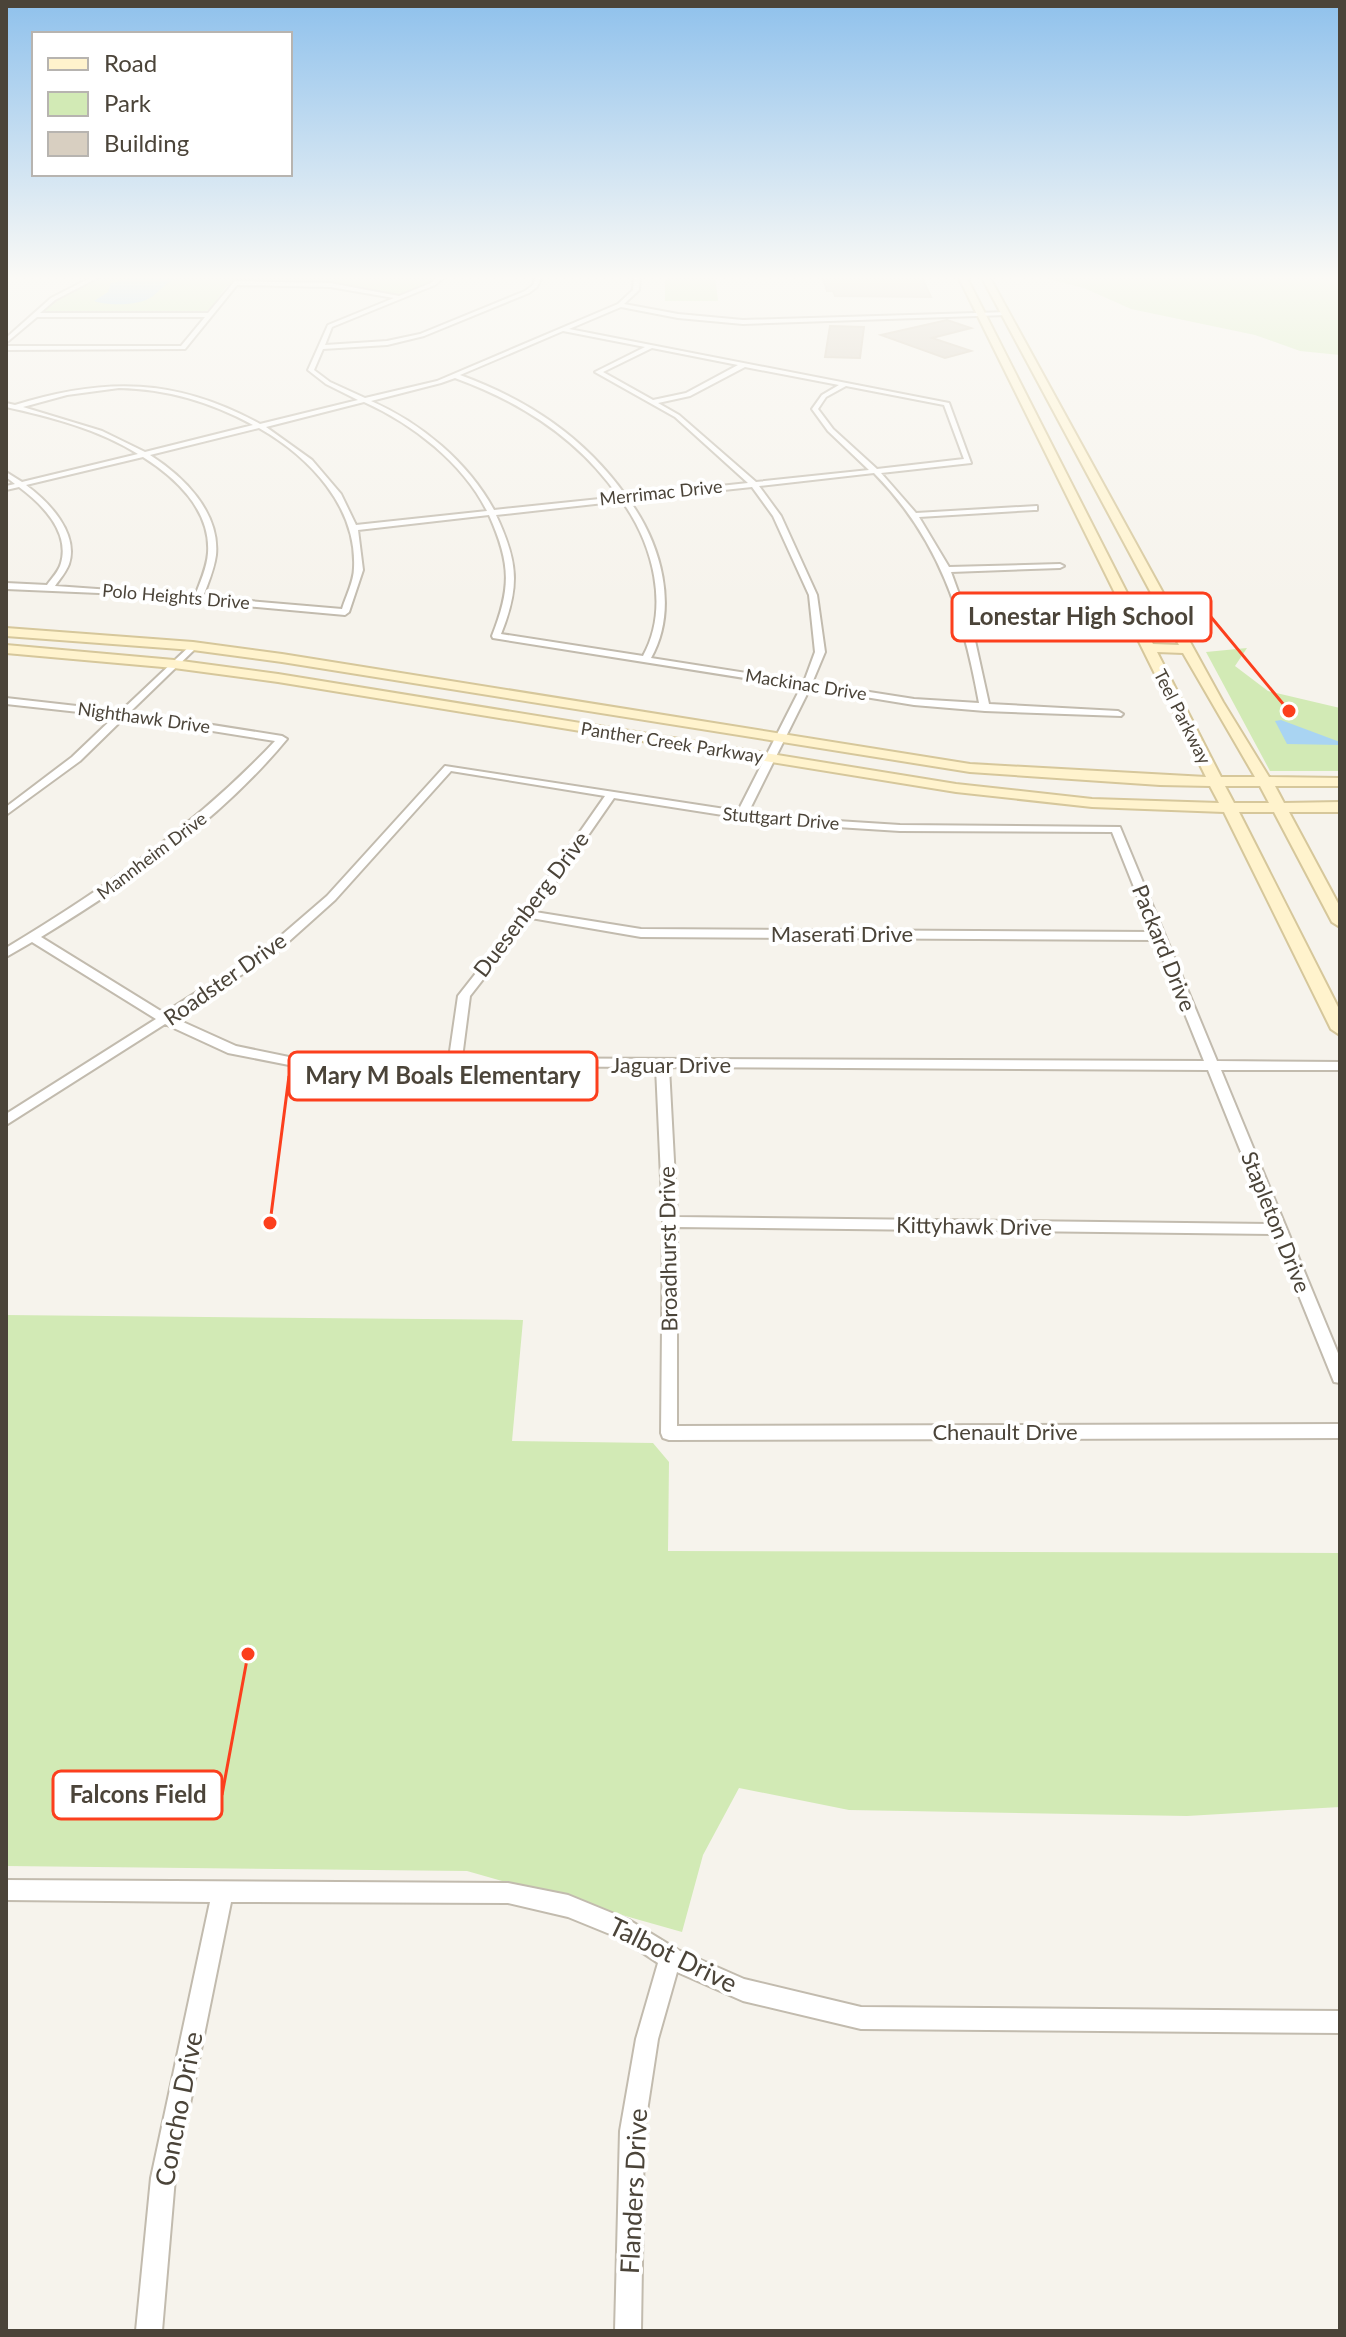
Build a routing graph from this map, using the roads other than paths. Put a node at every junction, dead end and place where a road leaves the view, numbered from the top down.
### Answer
1 (332, 385) edge
2 (421, 385) edge
3 (485, 385) edge
4 (624, 385) edge
5 (706, 385) edge
6 (843, 385) edge
7 (850, 385) edge
8 (1018, 385) edge
9 (1045, 385) edge
10 (1020, 389) junction
11 (1047, 389) junction
12 (364, 400) junction
13 (655, 401) junction
14 (6, 405) edge
15 (16, 407) junction
16 (259, 426) junction
17 (146, 453) junction
18 (876, 470) junction
19 (6, 474) edge
20 (753, 483) junction
21 (21, 484) junction
22 (6, 488) edge
23 (625, 497) junction
24 (1034, 508) dead end
25 (493, 512) junction
26 (917, 515) junction
27 (353, 528) junction
28 (1114, 544) junction
29 (1060, 566) dead end
30 (947, 570) junction
31 (6, 586) edge
32 (50, 587) junction
33 (198, 598) junction
34 (6, 632) edge
35 (972, 633) junction
36 (1091, 634) dead end
37 (193, 646) junction
38 (1147, 648) junction
39 (6, 649) edge
40 (1188, 649) junction
41 (645, 661) junction
42 (174, 664) junction
43 (807, 685) junction
44 (6, 701) edge
45 (985, 708) junction
46 (125, 714) junction
47 (1118, 714) dead end
48 (282, 739) joint
49 (779, 739) junction
50 (768, 759) junction
51 (449, 768) joint
52 (1215, 782) junction
53 (1265, 782) junction
54 (1340, 782) edge
55 (610, 796) junction
56 (1340, 807) edge
57 (1228, 808) junction
58 (1279, 808) junction
59 (6, 812) edge
60 (741, 816) junction
61 (1116, 829) joint
62 (528, 914) junction
63 (1340, 922) edge
64 (1159, 936) junction
65 (32, 937) junction
66 (6, 953) edge
67 (167, 1020) junction
68 (1340, 1029) edge
69 (455, 1063) junction
70 (662, 1065) junction
71 (1340, 1066) edge
72 (1213, 1068) junction
73 (6, 1120) edge
74 (670, 1222) junction
75 (1279, 1229) junction
76 (1340, 1377) edge
77 (1340, 1431) edge
78 (669, 1433) joint
79 (6, 1890) edge
80 (223, 1890) junction
81 (670, 1958) junction
82 (1340, 2022) edge
83 (149, 2331) edge
84 (628, 2331) edge

1 - 12 street
2 - 12 street
3 - 23 street
4 - 13 street
5 - 13 street
6 - 18 street
7 - 18 street, Merrimac Drive
8 - 10 main road, Teel Parkway
9 - 11 main road, Teel Parkway
10 - 11 main road
10 - 28 main road, Teel Parkway
11 - 28 main road, Teel Parkway
12 - 16 street
12 - 25 street
13 - 20 street
14 - 15 street
15 - 16 street
15 - 17 street
16 - 17 street
16 - 27 street
17 - 21 street
17 - 33 street
18 - 20 street, Merrimac Drive
18 - 26 street
19 - 21 street
20 - 23 street, Merrimac Drive
20 - 43 street
21 - 22 street
21 - 32 street
23 - 25 street, Merrimac Drive
23 - 41 street
24 - 26 street
25 - 27 street, Merrimac Drive
25 - 41 street, Mackinac Drive
26 - 30 street
27 - 33 street, Polo Heights Drive
28 - 38 main road, Teel Parkway
28 - 40 main road, Teel Parkway
29 - 30 street
30 - 35 street
31 - 32 street, Polo Heights Drive
32 - 33 street, Polo Heights Drive
34 - 37 main road, Panther Creek Parkway
35 - 36 street
35 - 45 street
37 - 42 street
37 - 49 main road, Panther Creek Parkway
38 - 40 main road
38 - 52 main road, Teel Parkway
39 - 42 main road, Panther Creek Parkway
40 - 53 main road, Teel Parkway
41 - 43 street, Mackinac Drive
42 - 46 street
42 - 50 main road, Panther Creek Parkway
43 - 45 street, Mackinac Drive
43 - 49 street
44 - 46 street, Nighthawk Drive
45 - 47 street, Mackinac Drive
46 - 48 street, Nighthawk Drive
46 - 59 street
48 - 65 street, Mannheim Drive
49 - 50 street
49 - 52 main road, Panther Creek Parkway
50 - 57 main road, Panther Creek Parkway
50 - 60 street
51 - 55 street, Stuttgart Drive
51 - 67 street, Roadster Drive
52 - 53 main road, Panther Creek Parkway
52 - 57 main road, Teel Parkway
53 - 54 main road, Panther Creek Parkway
53 - 58 main road, Teel Parkway
55 - 60 street, Stuttgart Drive
55 - 62 street, Duesenberg Drive
56 - 58 main road, Panther Creek Parkway
57 - 58 main road, Panther Creek Parkway
57 - 68 main road, Teel Parkway
58 - 63 main road, Teel Parkway
60 - 61 street, Stuttgart Drive
61 - 64 street, Packard Drive
62 - 64 street, Maserati Drive
62 - 69 street, Duesenberg Drive
64 - 72 street, Packard Drive
65 - 66 street, Mannheim Drive
65 - 67 street, Jaguar Drive
67 - 69 street, Jaguar Drive
67 - 73 street, Roadster Drive
69 - 70 street, Jaguar Drive
70 - 72 street, Jaguar Drive
70 - 74 street, Broadhurst Drive
71 - 72 street, Jaguar Drive
72 - 75 street, Stapleton Drive
74 - 75 street, Kittyhawk Drive
74 - 78 street, Broadhurst Drive
75 - 76 street, Stapleton Drive
77 - 78 street, Chenault Drive
79 - 80 street, Talbot Drive
80 - 81 street, Talbot Drive
80 - 83 street, Concho Drive
81 - 82 street, Talbot Drive
81 - 84 street, Flanders Drive

